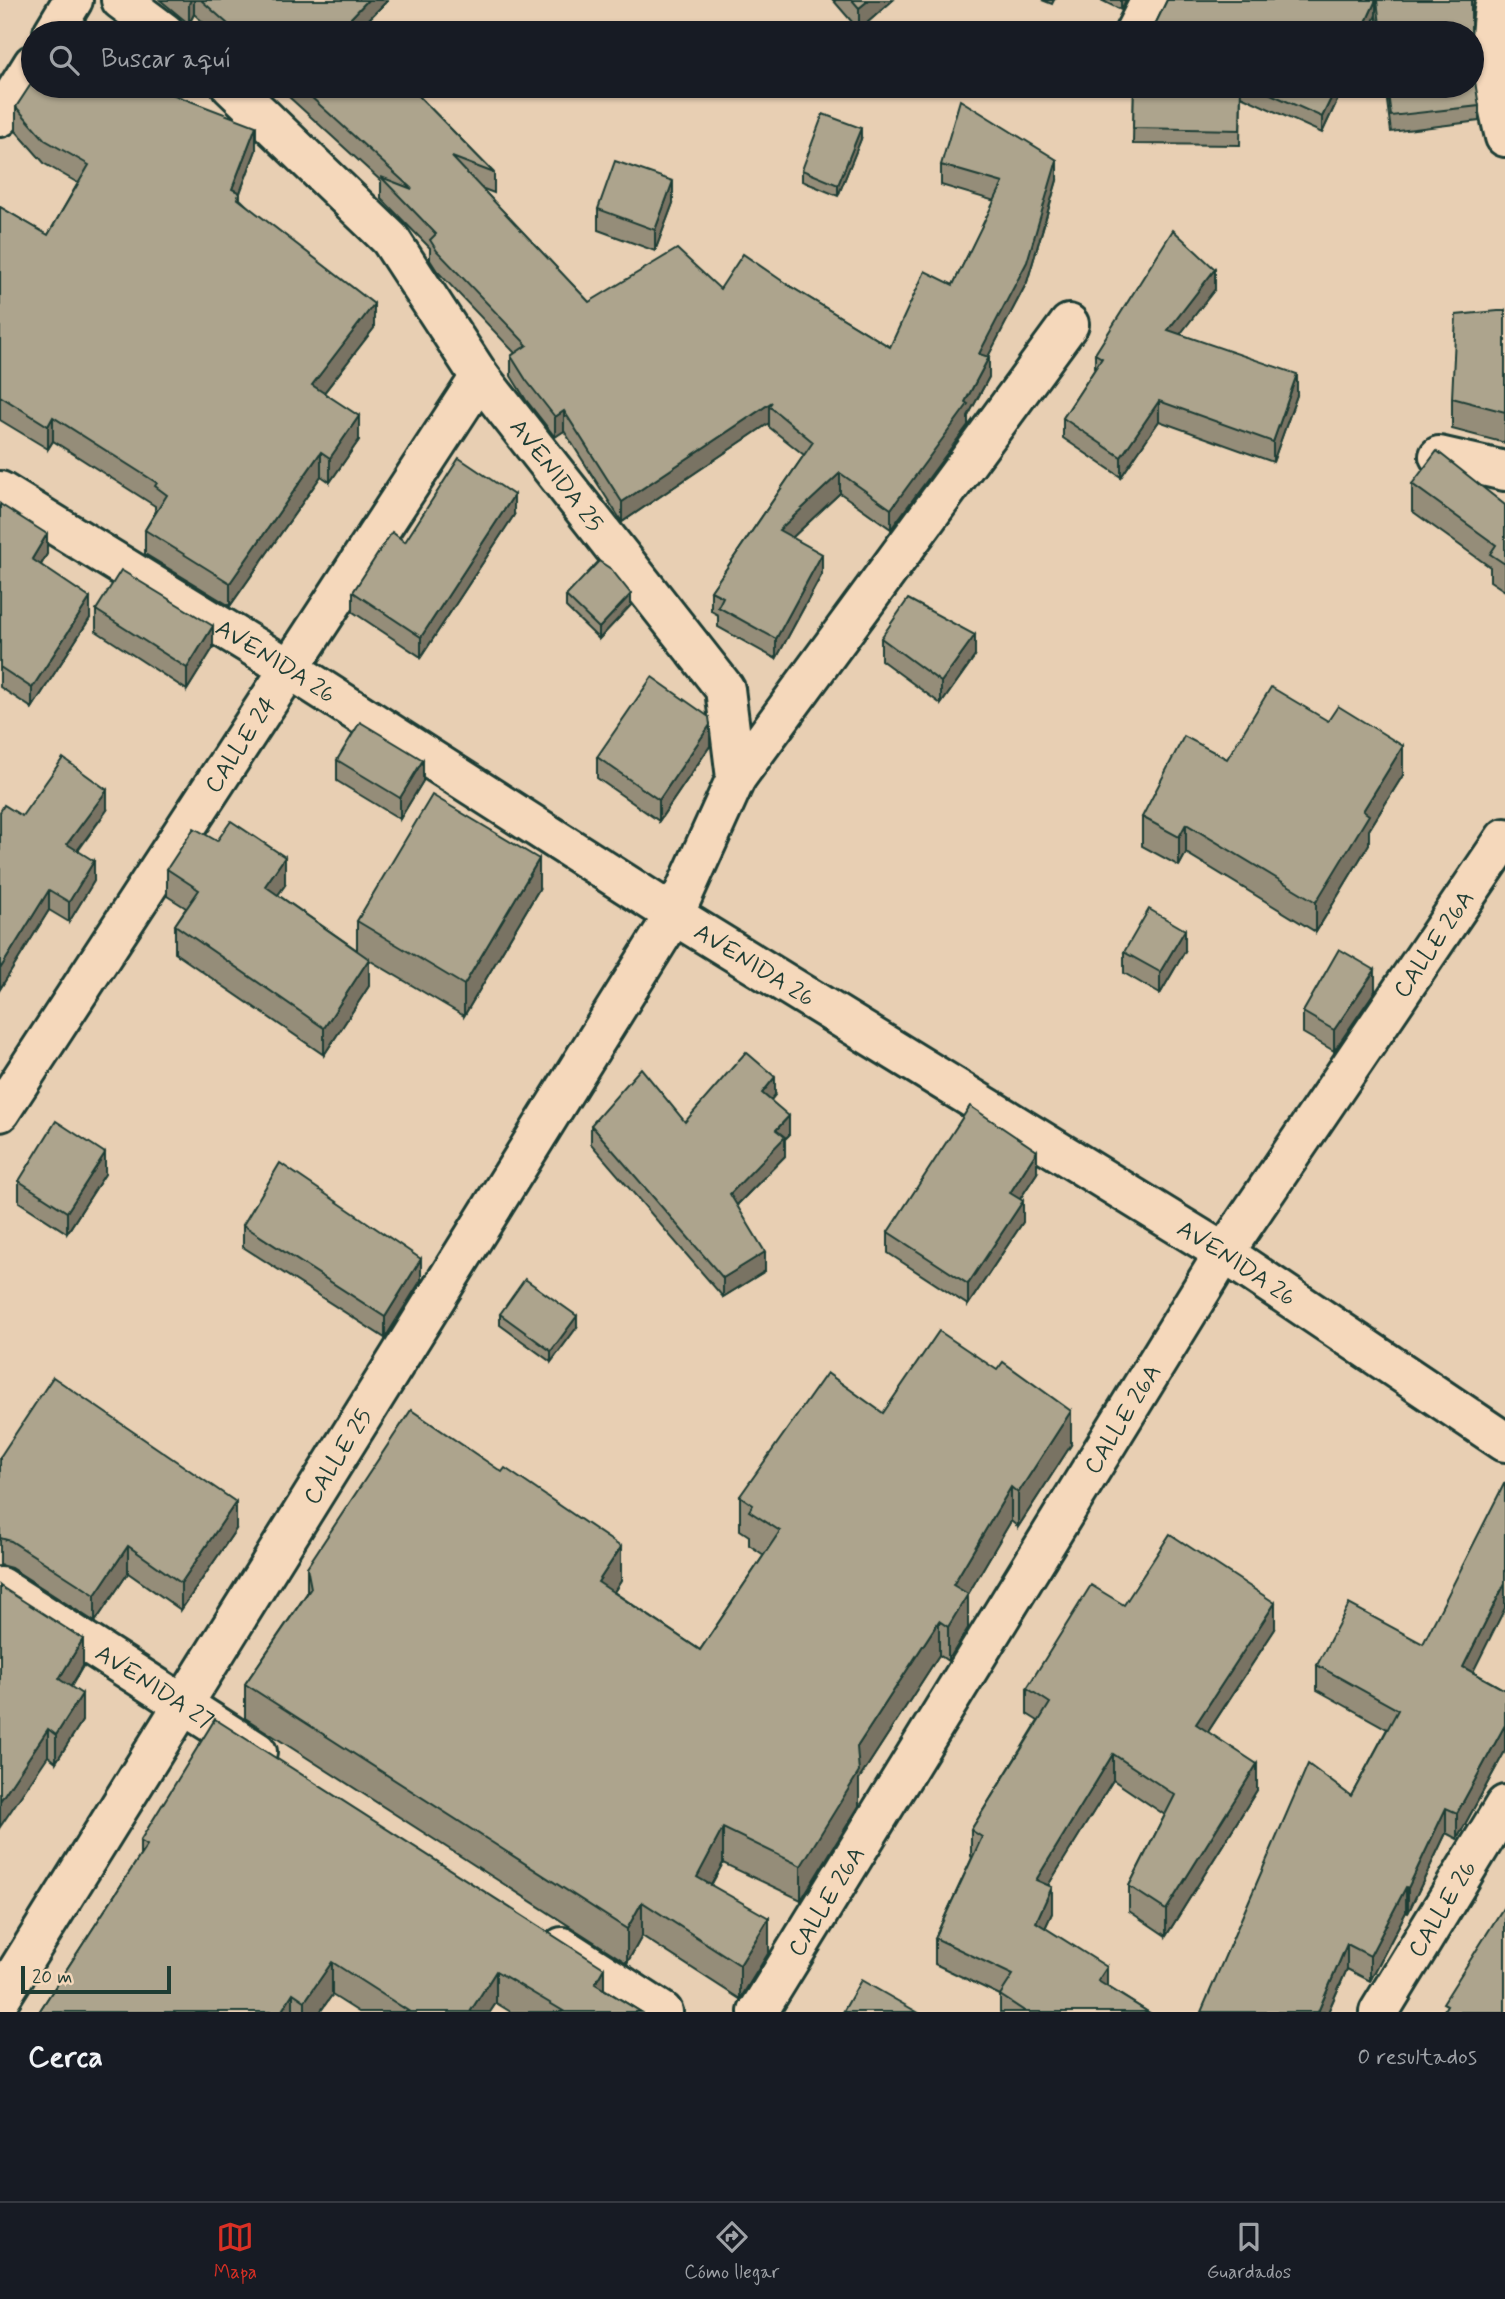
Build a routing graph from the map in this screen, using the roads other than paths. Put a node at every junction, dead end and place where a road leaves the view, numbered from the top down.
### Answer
1 (73, 0) edge
2 (121, 0) edge
3 (1152, 0) edge
4 (1496, 0) edge
5 (60, 21) edge
6 (149, 21) edge
7 (1141, 21) edge
8 (21, 83) edge
9 (243, 98) edge
10 (0, 117) edge
11 (1505, 137) edge
12 (1069, 324) dead end
13 (480, 377) junction
14 (1439, 456) edge
15 (1505, 471) edge
16 (0, 491) edge
17 (290, 669) junction
18 (736, 778) junction
19 (1505, 838) edge
20 (674, 915) junction
21 (0, 1112) edge
22 (1224, 1253) junction
23 (1505, 1442) edge
24 (0, 1587) edge
25 (183, 1704) junction
26 (288, 1772) edge
27 (1505, 1805) edge
28 (534, 1929) edge
29 (0, 1999) edge
30 (663, 2012) edge
31 (758, 2012) edge
32 (1379, 2012) edge

1 - 5 street
2 - 6 street
3 - 7 street
4 - 11 street
8 - 10 street
9 - 13 street, AVENIDA 25
12 - 18 street
13 - 17 street, CALLE 24
13 - 18 street, AVENIDA 25
14 - 15 street
16 - 17 street, AVENIDA 26
17 - 20 street, AVENIDA 26
17 - 21 street, CALLE 24
18 - 20 street
19 - 22 street, CALLE 26A
20 - 22 street, AVENIDA 26
20 - 25 street, CALLE 25
22 - 23 street, AVENIDA 26
22 - 31 street, CALLE 26A
24 - 25 street, AVENIDA 27
25 - 26 street, AVENIDA 27
25 - 29 street, CALLE 25
27 - 32 street, CALLE 26
28 - 30 street

